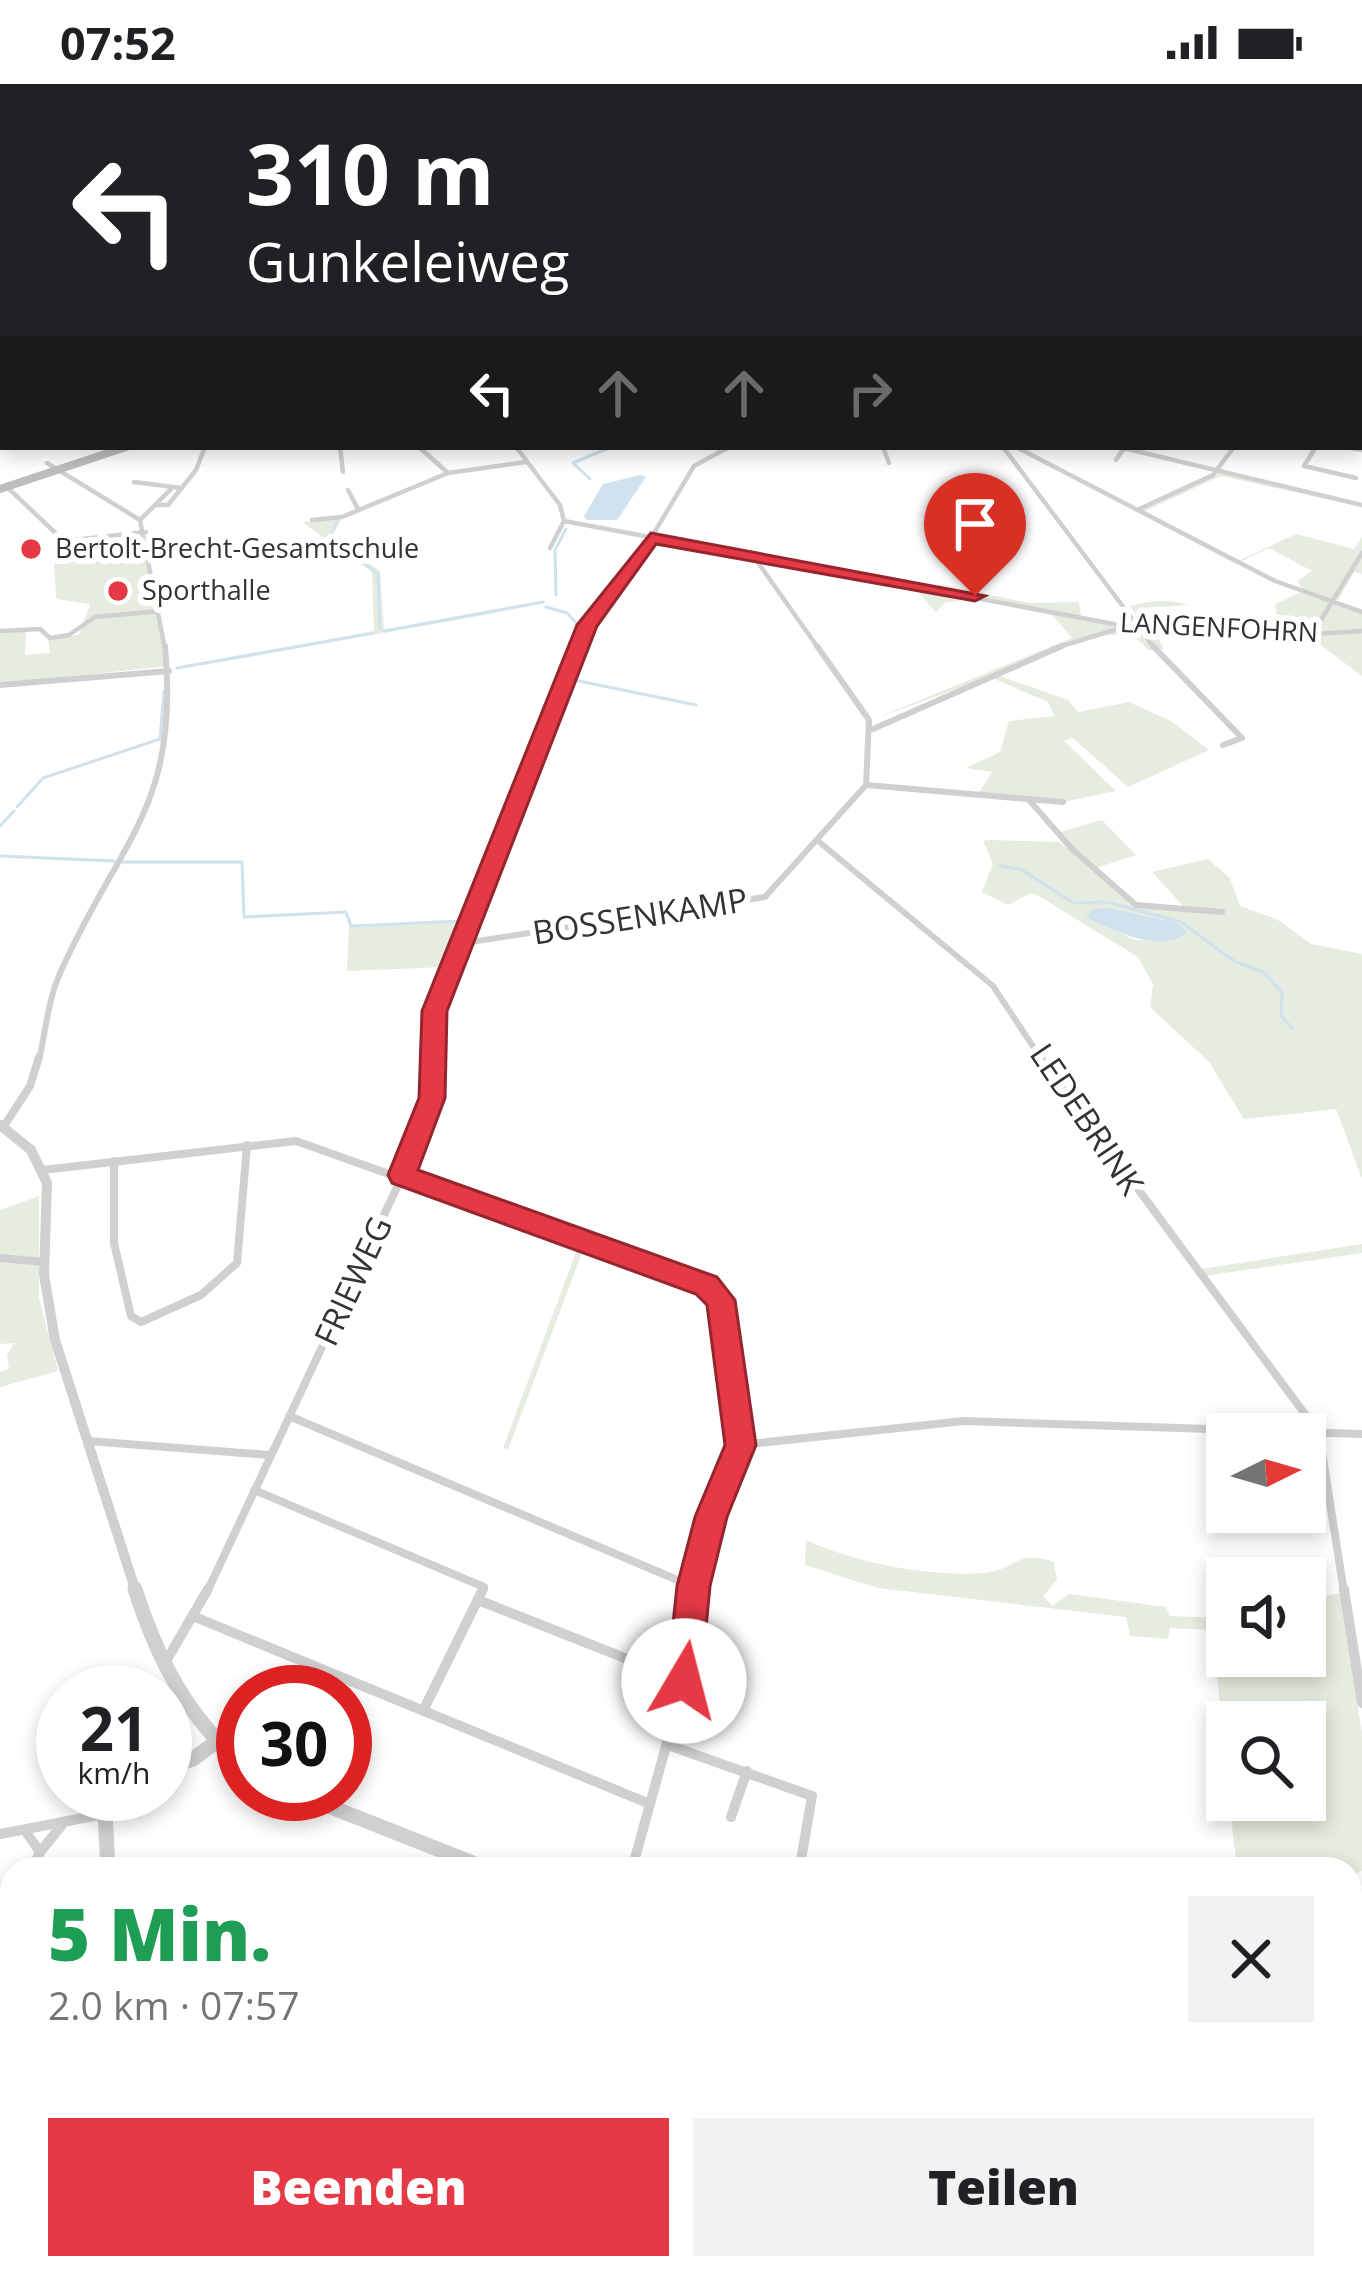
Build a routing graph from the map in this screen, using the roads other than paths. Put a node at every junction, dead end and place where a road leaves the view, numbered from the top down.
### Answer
1 (117, 450) edge
2 (203, 450) edge
3 (340, 450) edge
4 (421, 450) edge
5 (518, 450) edge
6 (723, 450) edge
7 (884, 450) edge
8 (1005, 450) edge
9 (1024, 450) edge
10 (1120, 450) edge
11 (1129, 450) edge
12 (1232, 450) edge
13 (1314, 450) edge
14 (1116, 460) dead end
15 (526, 462) junction
16 (889, 463) dead end
17 (47, 464) dead end
18 (57, 470) junction
19 (1215, 471) junction
20 (343, 472) dead end
21 (448, 473) junction
22 (1356, 478) dead end
23 (134, 482) dead end
24 (4, 488) edge
25 (178, 488) junction
26 (348, 490) dead end
27 (1362, 506) edge
28 (358, 509) junction
29 (1136, 510) junction
30 (140, 520) junction
31 (312, 520) dead end
32 (565, 521) junction
33 (146, 532) junction
34 (651, 538) junction
35 (550, 548) dead end
36 (1362, 554) edge
37 (753, 556) junction
38 (1352, 569) junction
39 (1362, 573) edge
40 (1332, 602) junction
41 (161, 611) junction
42 (1362, 612) edge
43 (1125, 627) junction
44 (1146, 630) junction
45 (1362, 631) edge
46 (0, 632) edge
47 (1312, 634) junction
48 (170, 671) junction
49 (0, 685) edge
50 (874, 724) junction
51 (1223, 745) dead end
52 (866, 785) junction
53 (1030, 801) junction
54 (1063, 802) dead end
55 (818, 841) junction
56 (1222, 912) dead end
57 (457, 944) junction
58 (2, 1125) edge
59 (248, 1145) junction
60 (114, 1161) junction
61 (43, 1170) junction
62 (402, 1175) junction
63 (0, 1258) edge
64 (44, 1262) junction
65 (1304, 1413) edge
66 (289, 1416) junction
67 (1206, 1429) edge
68 (1326, 1433) edge
69 (1362, 1435) edge
70 (88, 1441) junction
71 (740, 1445) junction
72 (269, 1454) junction
73 (1326, 1477) edge
74 (254, 1490) junction
75 (694, 1586) junction
76 (478, 1600) junction
77 (195, 1617) junction
78 (163, 1665) joint
79 (684, 1681) junction
80 (1362, 1703) edge
81 (192, 1708) edge
82 (422, 1712) junction
83 (215, 1742) joint
84 (668, 1745) junction
85 (192, 1760) edge
86 (747, 1771) junction
87 (650, 1804) junction
88 (731, 1816) dead end
89 (74, 1821) edge
90 (105, 1821) edge
91 (366, 1821) edge
92 (65, 1823) junction
93 (26, 1832) junction
94 (0, 1834) edge
95 (40, 1852) junction
96 (38, 1857) edge
97 (107, 1857) edge
98 (458, 1857) edge
99 (635, 1857) edge
100 (802, 1857) edge

1 - 18 main road
2 - 25 street
3 - 20 street
4 - 21 street
5 - 15 street
6 - 34 street, FRIEWEG
7 - 16 street
8 - 44 street
9 - 29 street
10 - 14 street
11 - 19 street
12 - 19 street
13 - 22 street
15 - 21 street
15 - 32 street
17 - 18 street
18 - 24 main road
18 - 30 street
19 - 27 street
19 - 29 street
21 - 28 street
23 - 25 street
24 - 33 street
25 - 30 street
26 - 28 street
28 - 31 street
29 - 40 street
30 - 33 street
32 - 34 street, LANGENFOHRN
32 - 35 street
33 - 41 street
34 - 37 street, LANGENFOHRN
34 - 57 street, FRIEWEG
36 - 38 street
37 - 43 street, LANGENFOHRN
37 - 50 street
38 - 39 street
38 - 40 street
40 - 42 street
40 - 47 street
41 - 46 street
41 - 48 street
43 - 44 street, LANGENFOHRN
43 - 50 street
44 - 47 street, LANGENFOHRN
44 - 51 street
45 - 47 street, LANGENFOHRN
48 - 49 street
48 - 58 street
50 - 52 street
52 - 53 street
52 - 55 street, BOSSENKAMP
53 - 54 street
53 - 56 street
55 - 57 street, BOSSENKAMP
55 - 65 street, LEDEBRINK
57 - 62 street, FRIEWEG
58 - 61 street
59 - 60 street
59 - 60 street
59 - 62 street
60 - 61 street
61 - 64 street
62 - 66 street, FRIEWEG
62 - 71 street
63 - 64 street
64 - 70 street
66 - 72 street, FRIEWEG
66 - 75 street
67 - 71 street
68 - 69 street
70 - 72 street
70 - 78 street
71 - 75 street
72 - 74 street, FRIEWEG
73 - 80 street, LEDEBRINK
74 - 76 street
74 - 77 street, FRIEWEG
75 - 79 street
76 - 79 street
76 - 82 street
77 - 78 street, FRIEWEG
77 - 82 street
79 - 84 street
81 - 83 street
82 - 87 street
83 - 85 street
84 - 86 street
84 - 87 street
86 - 88 street
86 - 100 street
87 - 99 street
89 - 92 street
90 - 97 street
91 - 98 street
92 - 93 street
92 - 95 street
93 - 94 street
93 - 95 street
95 - 96 street

